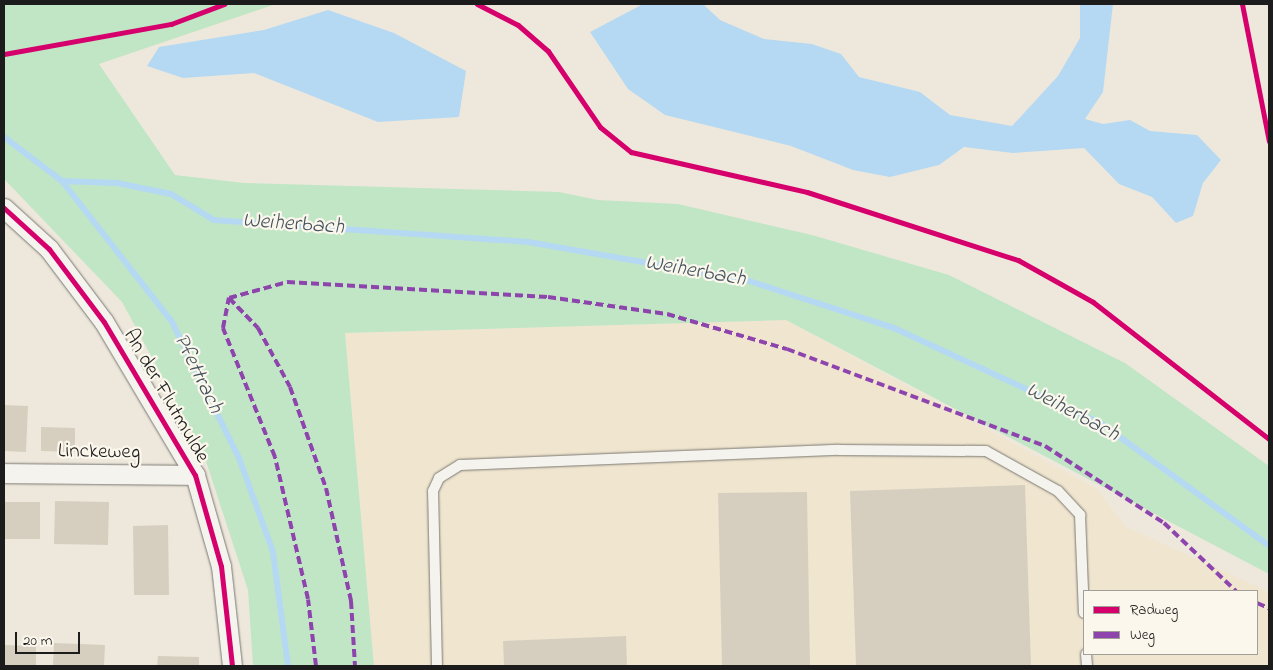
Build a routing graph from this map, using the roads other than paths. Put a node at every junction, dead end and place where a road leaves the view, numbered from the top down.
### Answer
1 (4, 208) edge
2 (4, 473) edge
3 (194, 476) junction
4 (1083, 590) edge
5 (232, 666) edge
6 (436, 666) edge

1 - 3 street, An der Flutmulde
2 - 3 street, Linckeweg
3 - 5 street, An der Flutmulde
4 - 6 lane

